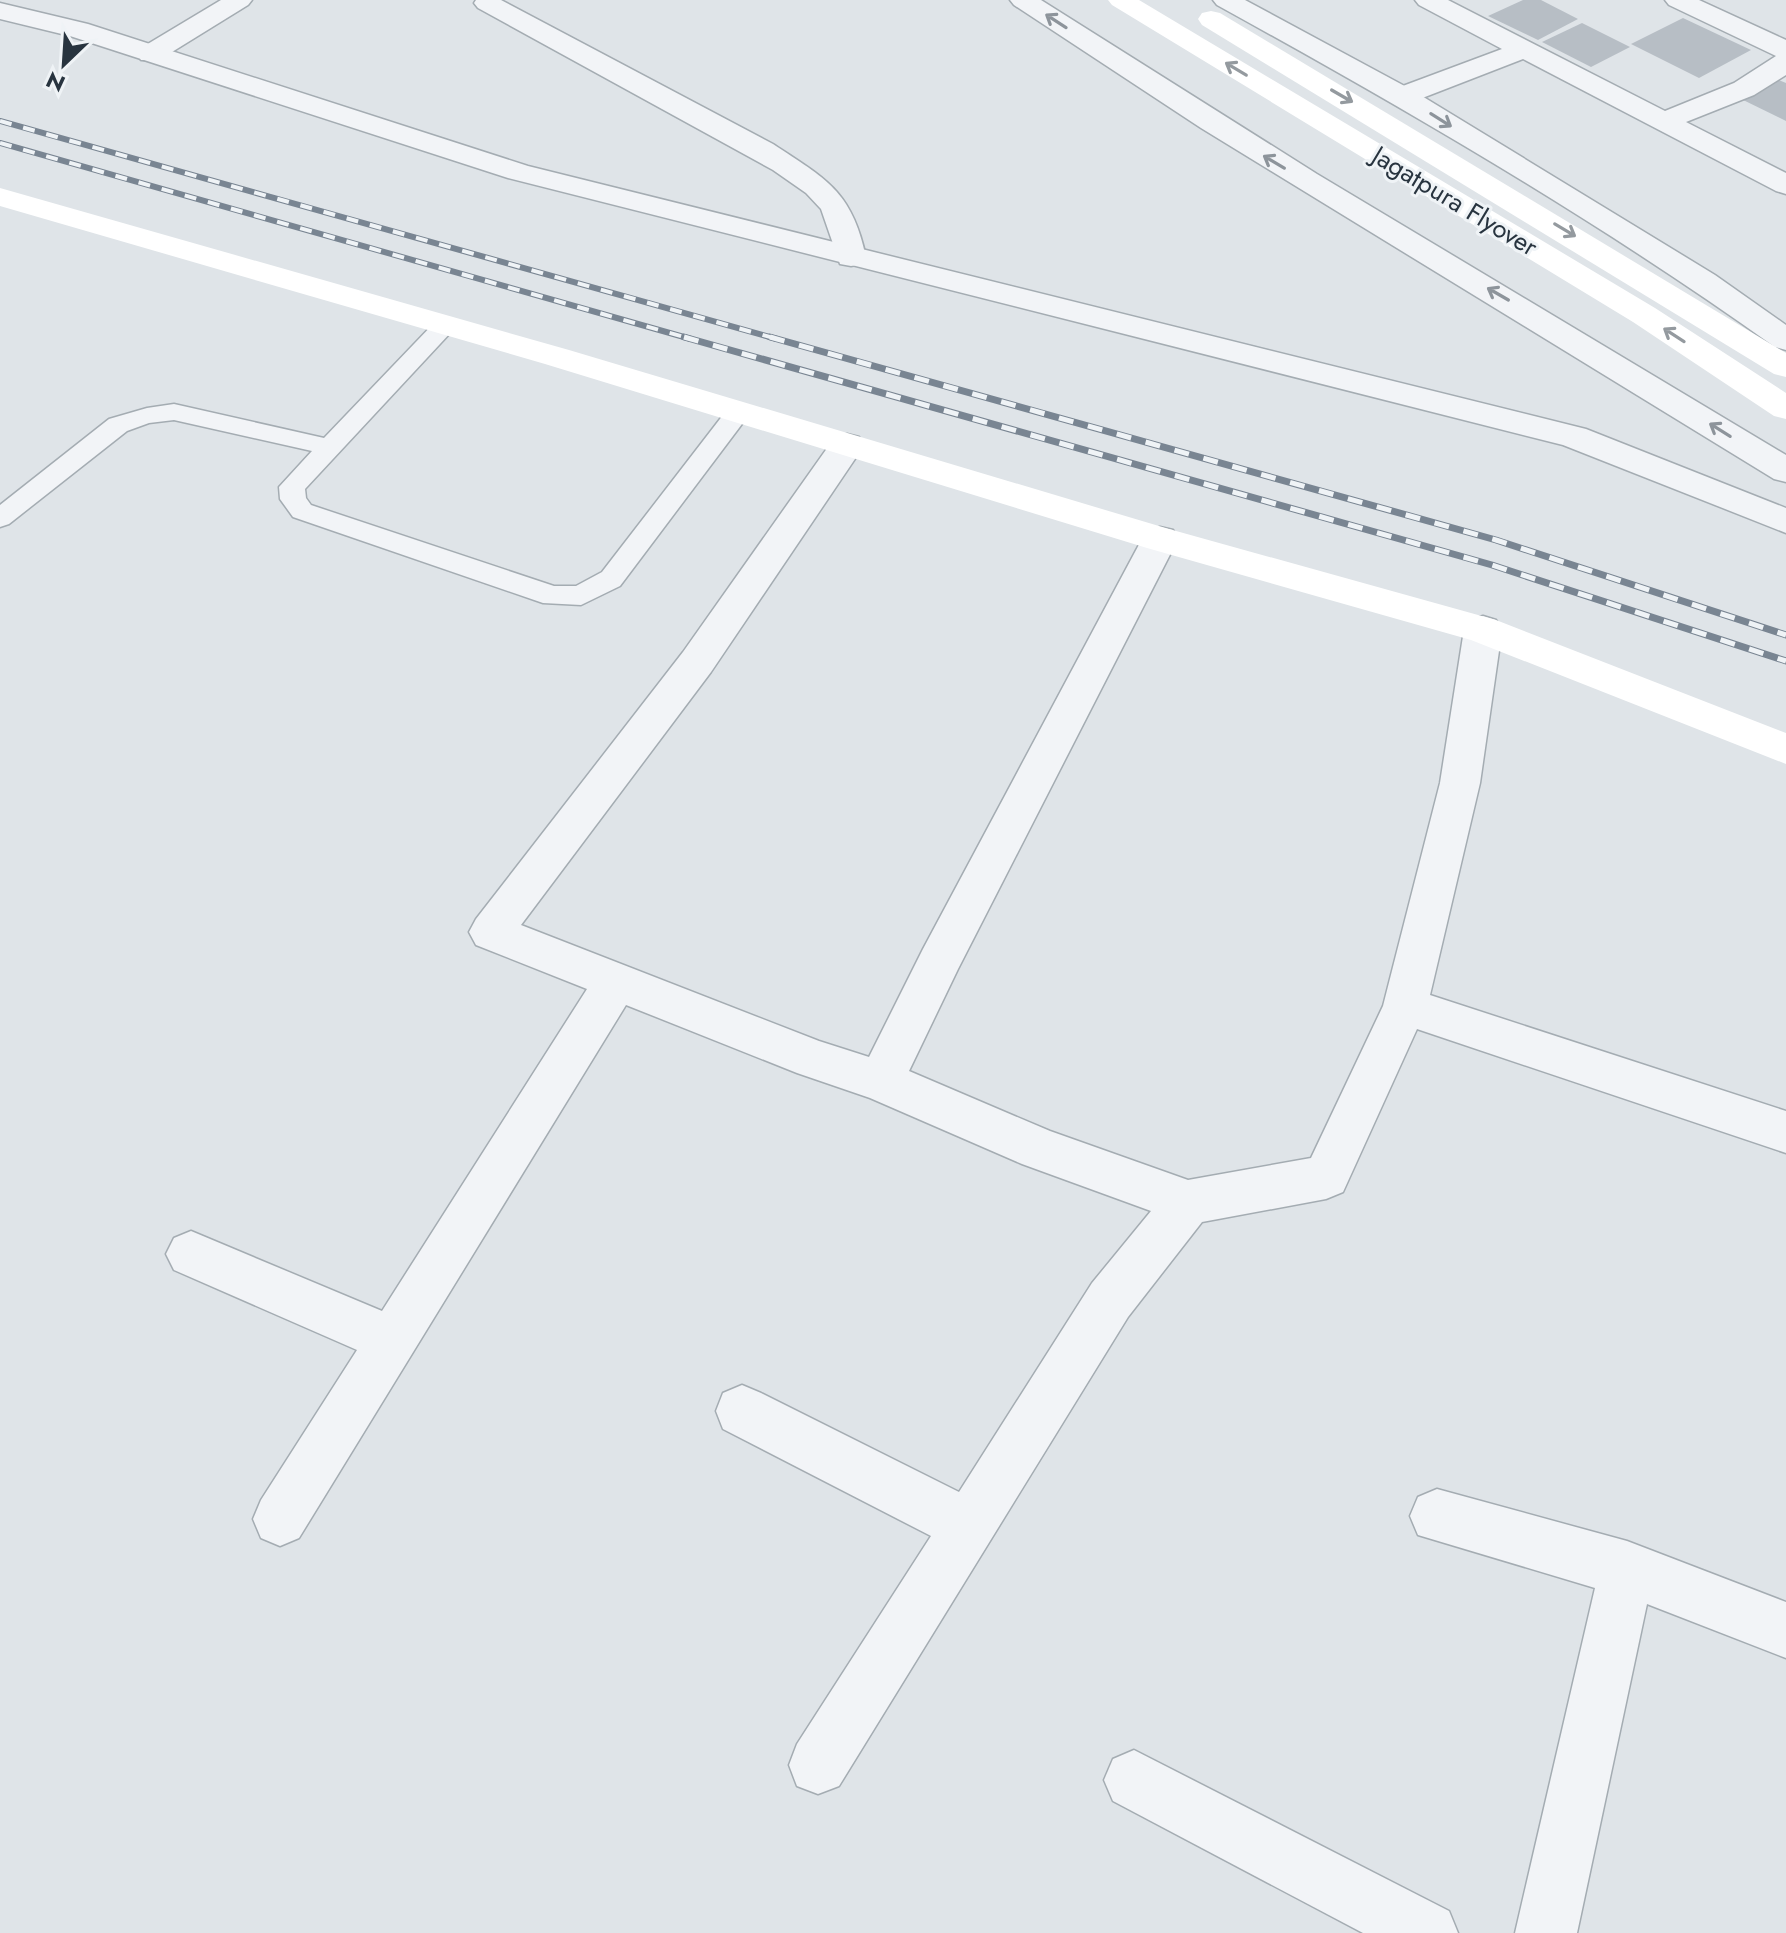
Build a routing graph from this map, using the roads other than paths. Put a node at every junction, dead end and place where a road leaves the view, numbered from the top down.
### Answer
1 (239, 0) edge
2 (1023, 0) edge
3 (1121, 0) edge
4 (1226, 0) edge
5 (1428, 0) edge
6 (1678, 0) edge
7 (487, 3) dead end
8 (1192, 8) dead end
9 (0, 11) edge
10 (1523, 50) junction
11 (1786, 50) edge
12 (150, 54) junction
13 (1786, 61) edge
14 (1402, 96) junction
15 (1664, 121) junction
16 (1786, 185) edge
17 (0, 197) edge
18 (851, 257) junction
19 (445, 325) junction
20 (1786, 340) edge
21 (1786, 367) edge
22 (1786, 408) edge
23 (739, 412) junction
24 (847, 445) junction
25 (329, 447) junction
26 (1786, 471) edge
27 (0, 518) edge
28 (1786, 521) edge
29 (1160, 539) junction
30 (1483, 630) junction
31 (1786, 749) edge
32 (617, 980) junction
33 (1405, 1006) junction
34 (881, 1081) junction
35 (1786, 1132) edge
36 (1188, 1202) junction
37 (191, 1254) dead end
38 (392, 1340) junction
39 (742, 1411) dead end
40 (1437, 1516) dead end
41 (280, 1519) dead end
42 (969, 1526) junction
43 (1627, 1569) junction
44 (1786, 1630) edge
45 (818, 1765) dead end
46 (1134, 1780) dead end
47 (1427, 1933) edge
48 (1546, 1933) edge

1 - 12 street
26 -> 2 street
22 -> 3 main road, Jagatpura Flyover
4 - 14 street
5 - 10 street
6 - 11 street
7 - 18 street
8 -> 21 main road, Jagatpura Flyover
9 - 12 street
10 - 14 street
10 - 15 street
12 - 18 street
13 - 15 street
14 -> 20 street
15 - 16 street
17 - 19 main road
18 - 28 street
19 - 23 main road
19 - 25 lane
23 - 24 main road
23 - 25 lane
24 - 29 main road
24 - 32 street
25 - 27 lane
29 - 30 main road
29 - 34 street
30 - 31 main road
30 - 33 street
32 - 34 street
32 - 38 street
33 - 35 street
33 - 36 street
34 - 36 street
36 - 42 street
37 - 38 street
38 - 41 street
39 - 42 street
40 - 43 street
42 - 45 street
43 - 44 street
43 - 48 street
46 - 47 street

